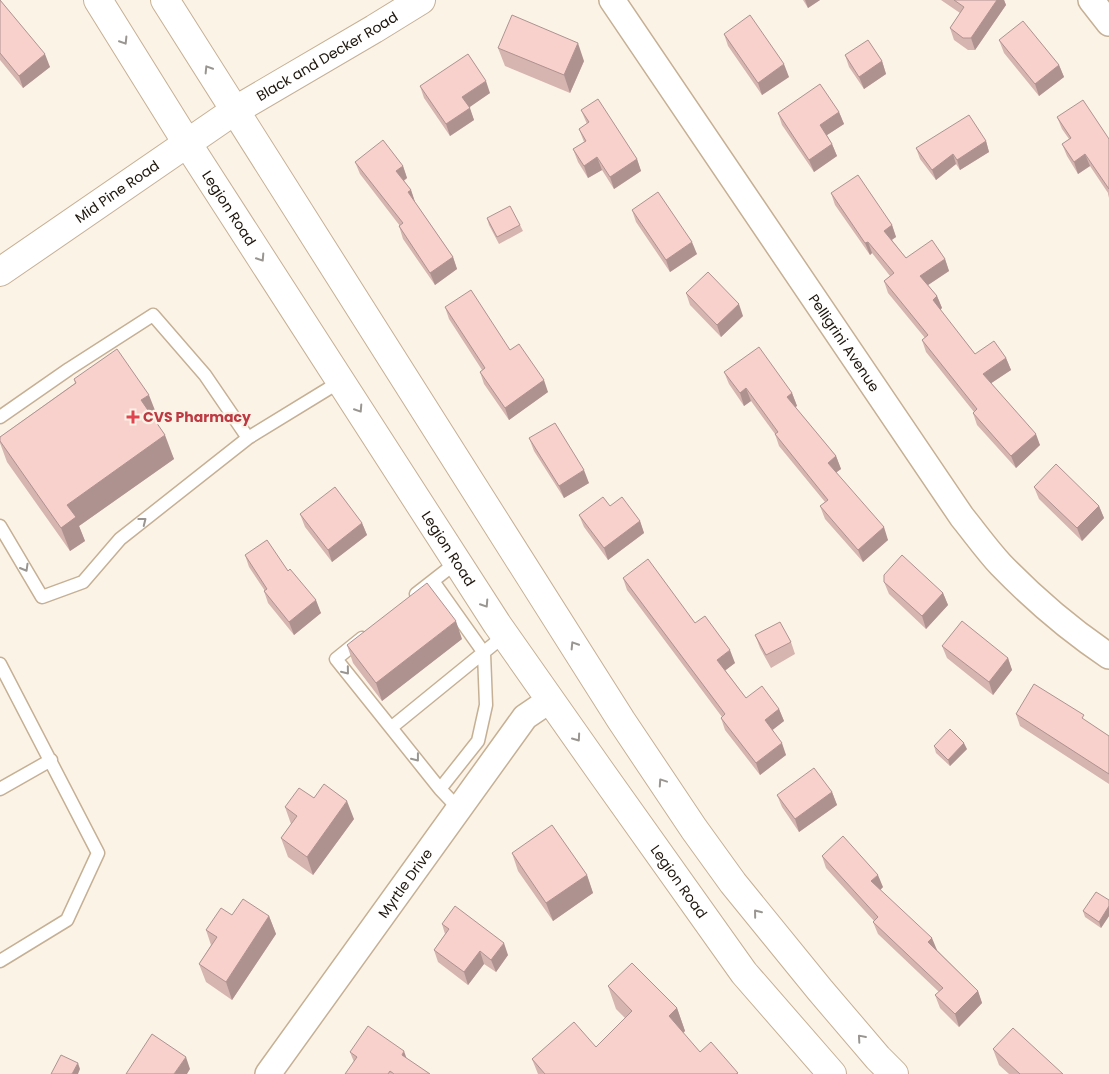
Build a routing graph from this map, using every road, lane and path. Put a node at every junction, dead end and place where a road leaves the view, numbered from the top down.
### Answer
1 (98, 0) edge
2 (165, 0) edge
3 (421, 0) edge
4 (612, 0) edge
5 (1091, 0) edge
6 (1109, 23) edge
7 (234, 111) junction
8 (187, 143) junction
9 (0, 272) edge
10 (341, 381) junction
11 (0, 418) edge
12 (248, 438) junction
13 (0, 526) edge
14 (457, 562) junction
15 (432, 581) junction
16 (403, 605) edge
17 (373, 629) edge
18 (505, 635) junction
19 (484, 653) junction
20 (1109, 656) edge
21 (0, 664) edge
22 (550, 700) junction
23 (392, 727) junction
24 (488, 748) junction
25 (51, 760) junction
26 (0, 789) edge
27 (440, 789) junction
28 (458, 808) junction
29 (0, 961) edge
30 (268, 1074) edge
31 (832, 1074) edge
32 (894, 1074) edge

1 -> 8 main road, Legion Road
7 -> 2 main road
3 - 7 main road, Black and Decker Road
4 - 20 street, Pelligrini Avenue
5 - 6 street
7 - 8 main road, Mid Pine Road
32 -> 7 main road
8 - 9 main road, Mid Pine Road
8 -> 10 main road, Legion Road
10 - 12 lane
10 -> 14 main road, Legion Road
11 - 12 lane
13 -> 12 lane
14 - 15 lane
14 -> 18 main road, Legion Road
15 - 16 lane
15 - 19 lane
17 -> 23 lane
18 - 19 lane
18 - 22 main road, Legion Road
19 - 23 lane
19 - 24 lane
21 - 25 lane
22 - 24 street, Myrtle Drive
22 -> 31 main road, Legion Road
23 -> 27 lane
24 - 27 lane
24 - 28 street, Myrtle Drive
25 - 26 lane
25 - 29 lane
27 - 28 lane
28 - 30 street, Myrtle Drive

